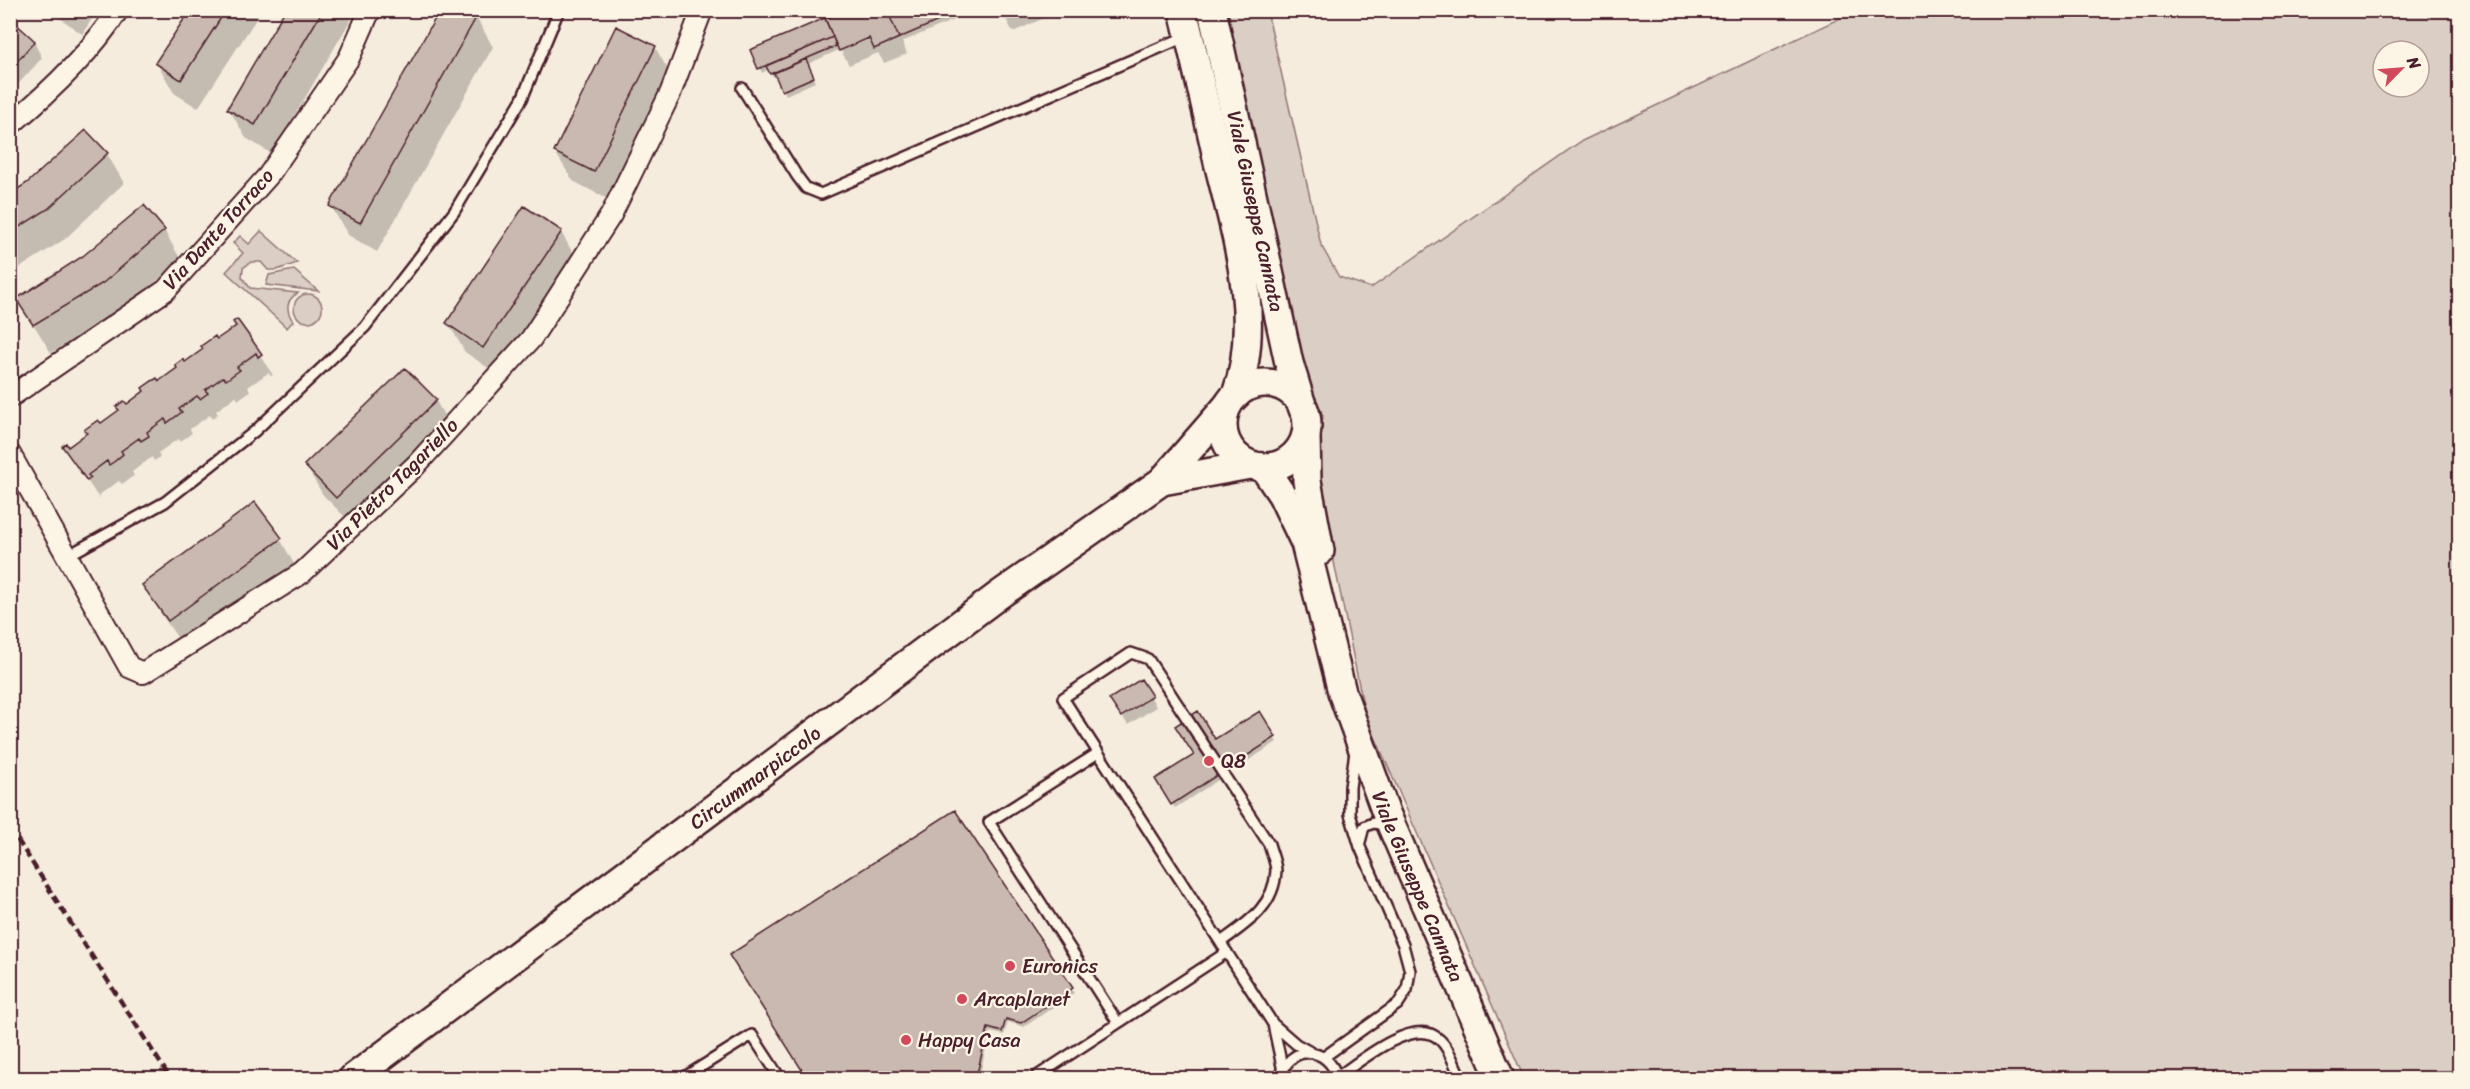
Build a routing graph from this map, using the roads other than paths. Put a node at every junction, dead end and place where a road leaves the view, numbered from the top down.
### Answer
1 (118, 10) edge
2 (370, 10) edge
3 (559, 10) edge
4 (702, 10) edge
5 (1212, 10) edge
6 (1186, 23) edge
7 (742, 88) dead end
8 (10, 125) edge
9 (10, 397) edge
10 (1232, 400) junction
11 (1304, 409) junction
12 (1306, 436) junction
13 (10, 453) edge
14 (1257, 466) junction
15 (1162, 481) junction
16 (68, 556) junction
17 (1342, 692) junction
18 (1358, 735) junction
19 (1098, 753) junction
20 (1392, 828) junction
21 (1360, 847) junction
22 (1221, 942) junction
23 (1227, 952) junction
24 (1118, 1023) junction
25 (1273, 1024) junction
26 (1312, 1053) junction
27 (1324, 1057) junction
28 (1282, 1075) edge
29 (353, 1078) edge
30 (683, 1078) edge
31 (780, 1078) edge
32 (1034, 1078) edge
33 (1337, 1078) edge
34 (1461, 1078) edge
35 (1500, 1078) edge

1 - 8 street
2 - 9 street, Via Dante Torraco
3 - 16 lane
4 - 16 street, Via Pietro Tagariello
5 - 11 street, Viale Giuseppe Cannata
6 - 7 lane
6 - 10 street, Viale Giuseppe Cannata
10 - 11 street
10 - 14 street
10 - 15 street, Circummarpiccolo
11 - 12 street
12 - 14 street
12 - 17 street, Viale Giuseppe Cannata
13 - 16 street, Via Pietro Tagariello
14 - 15 street, Circummarpiccolo
14 - 17 street, Viale Giuseppe Cannata
15 - 29 street, Circummarpiccolo
17 - 18 street, Viale Giuseppe Cannata
18 - 20 street, Viale Giuseppe Cannata
18 - 21 lane
19 - 22 lane
19 - 22 lane
19 - 24 lane
20 - 21 lane
20 - 35 street, Viale Giuseppe Cannata
21 - 27 lane
22 - 23 lane
23 - 24 lane
23 - 25 lane
24 - 32 lane
25 - 26 lane
25 - 28 lane
26 - 27 lane
26 - 28 lane
27 - 33 lane
30 - 31 lane
33 - 34 lane

